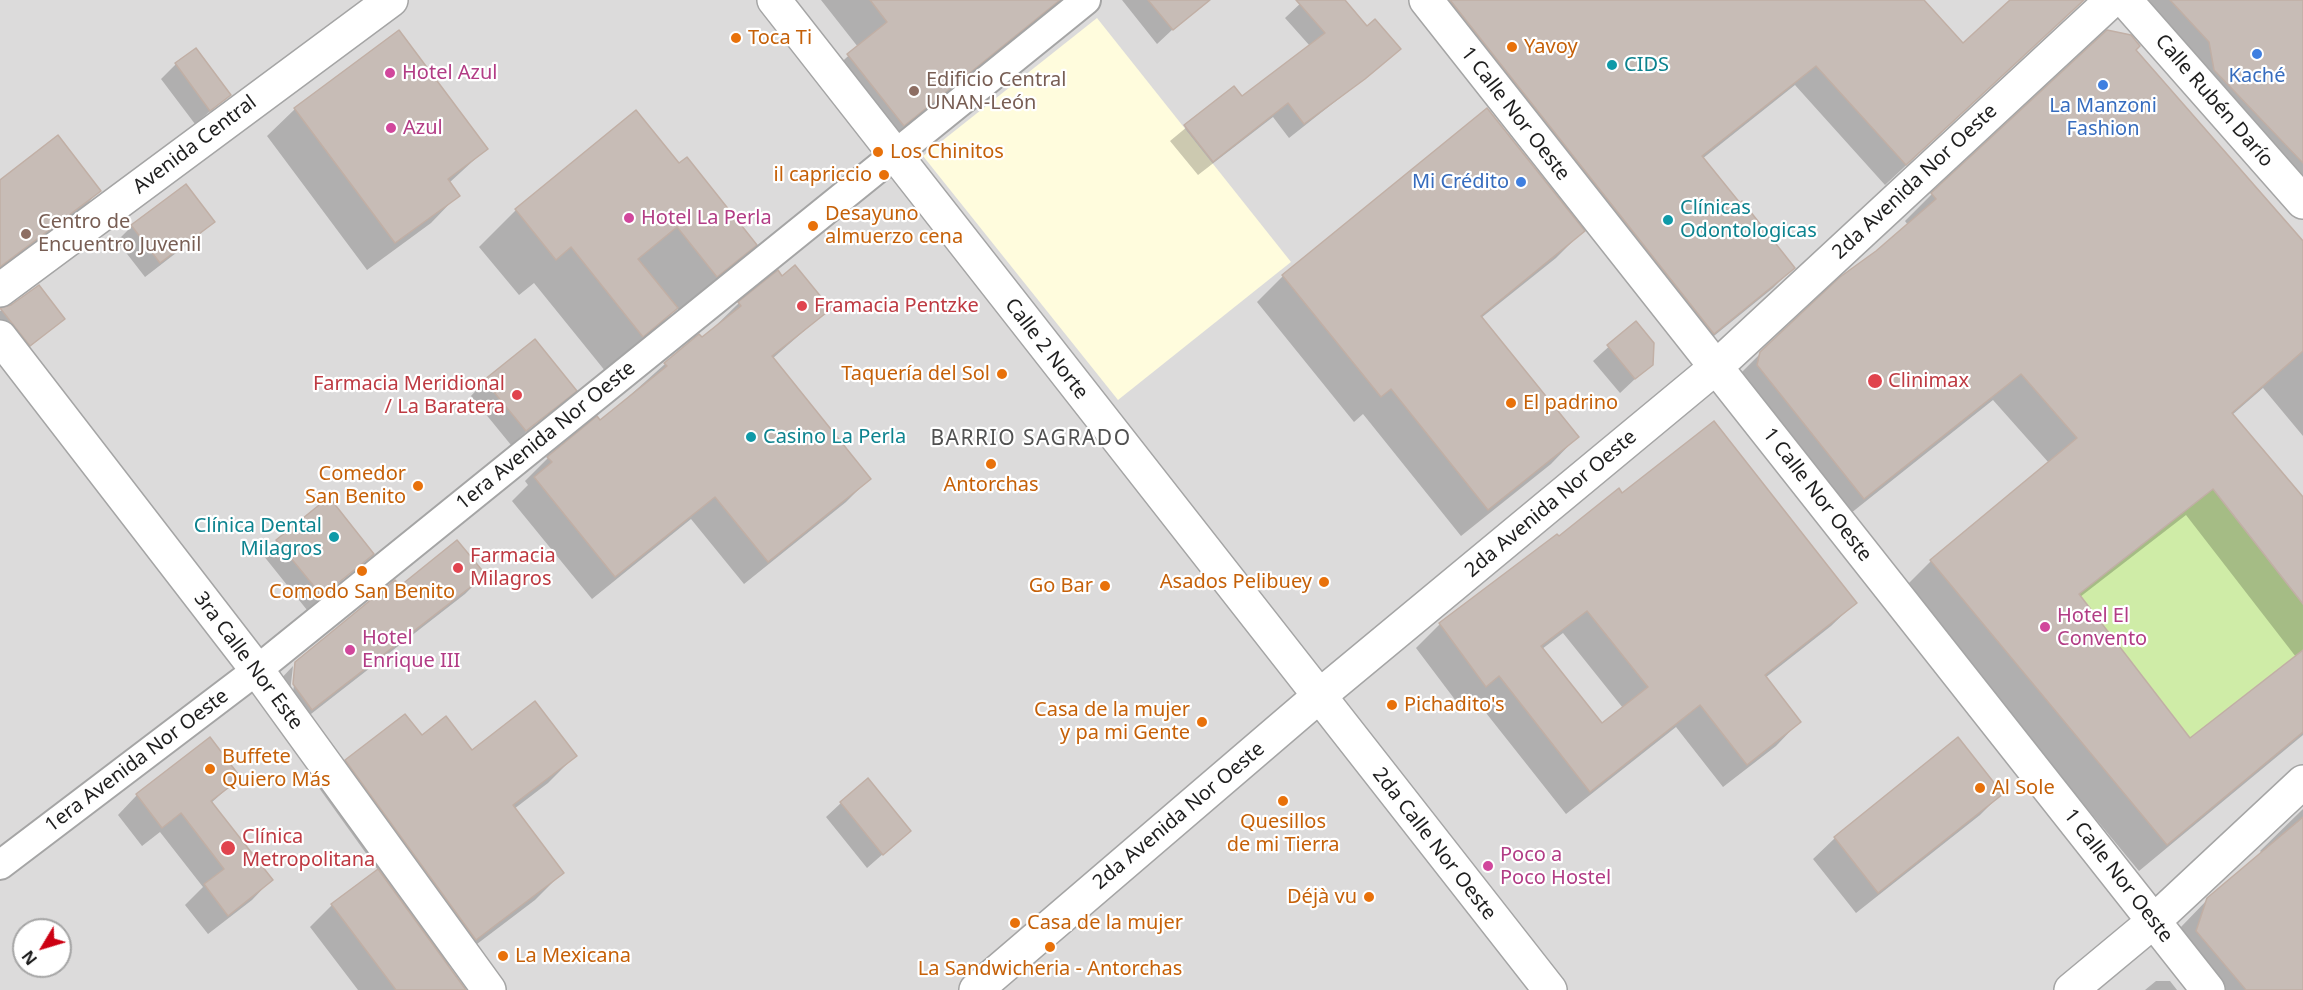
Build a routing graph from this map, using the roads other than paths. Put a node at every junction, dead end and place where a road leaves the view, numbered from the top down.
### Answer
1 (391, 0) edge
2 (774, 0) edge
3 (1086, 0) edge
4 (1425, 0) edge
5 (2112, 0) edge
6 (2124, 0) edge
7 (893, 153) junction
8 (2303, 202) edge
9 (0, 290) edge
10 (0, 338) edge
11 (1716, 368) junction
12 (257, 670) junction
13 (1318, 697) junction
14 (2303, 782) edge
15 (0, 865) edge
16 (2154, 921) junction
17 (489, 990) edge
18 (976, 990) edge
19 (1550, 990) edge
20 (2071, 990) edge
21 (2208, 990) edge

1 - 9 street, Avenida Central
2 - 7 street, Calle 2 Norte
3 - 7 street, 1era Avenida Nor Oeste
4 - 11 street, 1 Calle Nor Oeste
5 - 11 street, 2da Avenida Nor Oeste
6 - 8 street, Calle Rubén Darío
7 - 12 street, 1era Avenida Nor Oeste
7 - 13 street, Calle 2 Norte
10 - 12 street, 3ra Calle Nor Este
11 - 13 street, 2da Avenida Nor Oeste
11 - 16 street, 1 Calle Nor Oeste
12 - 15 street, 1era Avenida Nor Oeste
12 - 17 street, 3ra Calle Nor Este
13 - 18 street, 2da Avenida Nor Oeste
13 - 19 street, 2da Calle Nor Oeste
14 - 16 street
16 - 20 street
16 - 21 street, 1 Calle Nor Oeste

